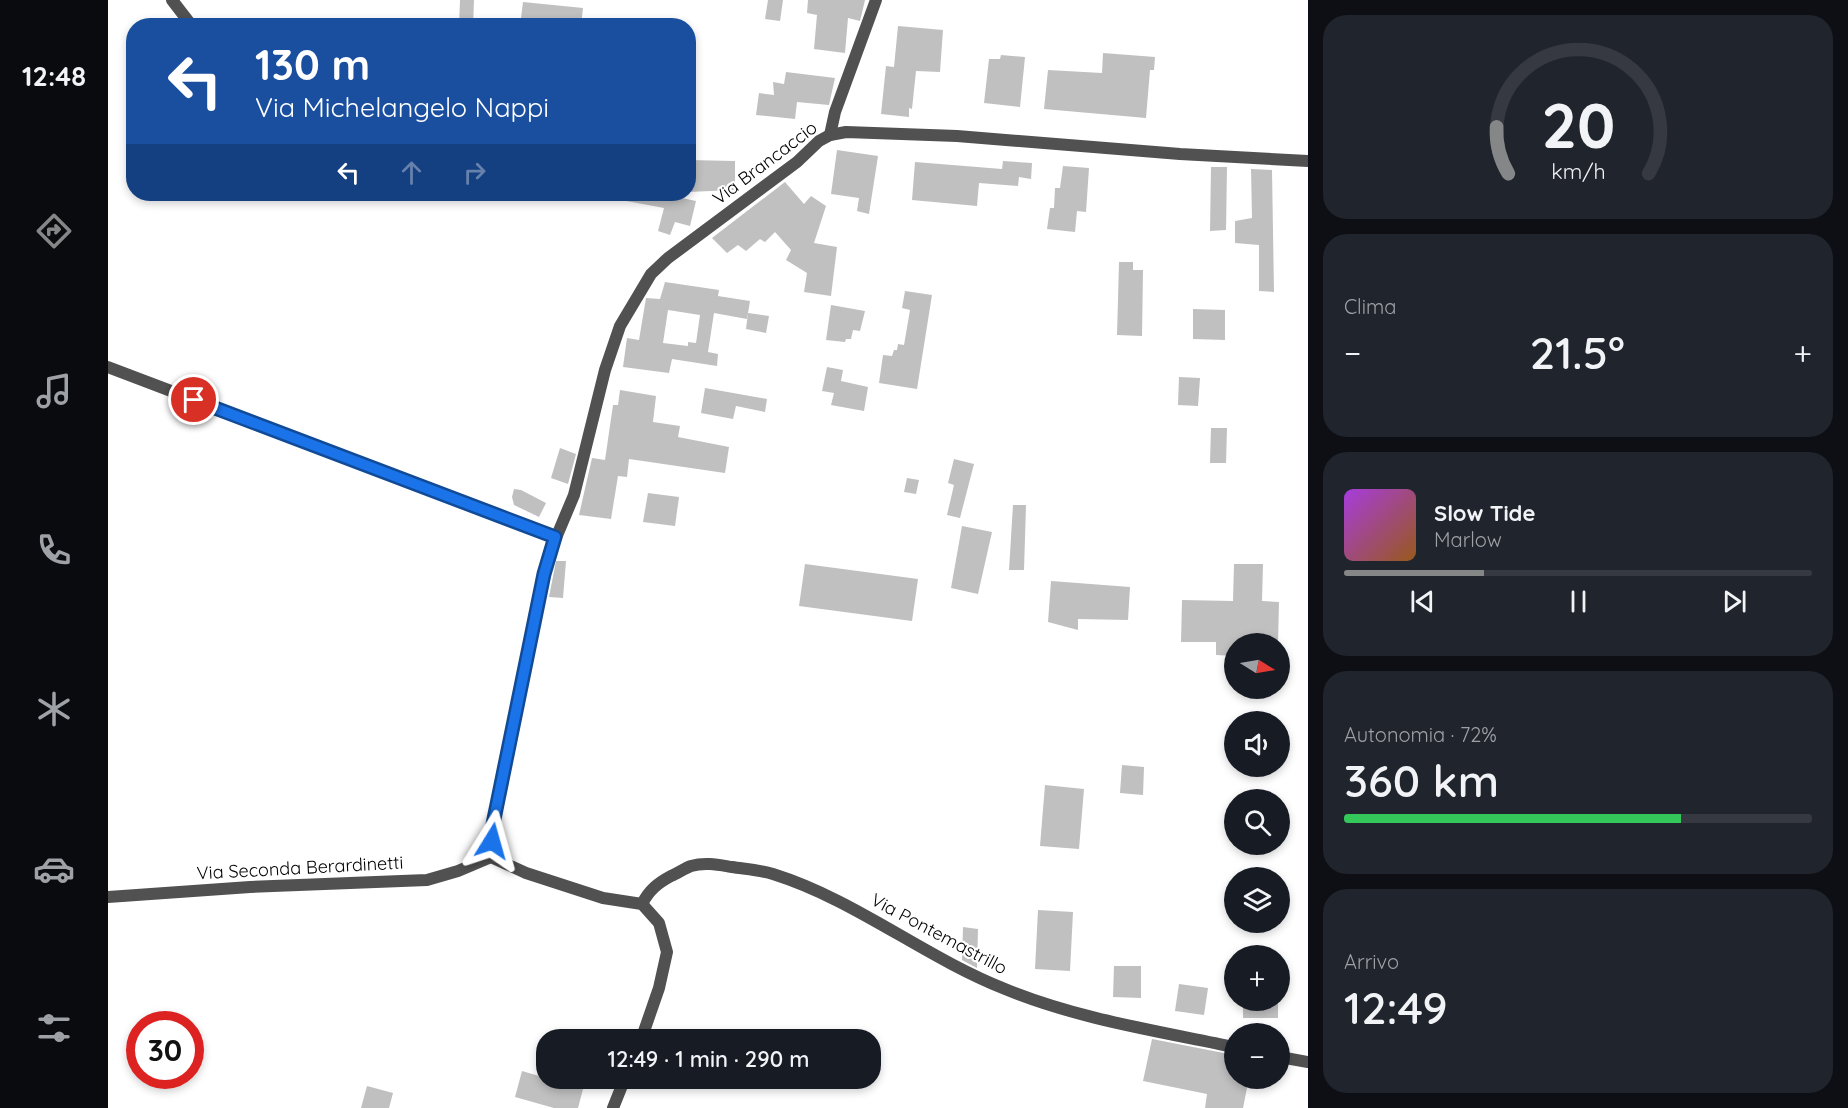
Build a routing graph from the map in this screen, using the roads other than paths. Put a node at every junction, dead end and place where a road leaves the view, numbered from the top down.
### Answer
1 (172, 0) edge
2 (876, 0) edge
3 (186, 18) edge
4 (830, 135) junction
5 (1308, 161) edge
6 (108, 367) edge
7 (555, 537) junction
8 (491, 857) junction
9 (108, 897) edge
10 (642, 904) junction
11 (645, 1029) edge
12 (1224, 1045) edge
13 (1290, 1059) edge
14 (1308, 1062) edge
15 (621, 1089) edge
16 (613, 1108) edge

1 - 3 street
2 - 4 street
4 - 5 street, Via Brancaccio
4 - 7 street, Via Brancaccio
6 - 7 street
7 - 8 street, Via Brancaccio
8 - 9 street, Via Seconda Berardinetti
8 - 10 street
10 - 11 street
10 - 12 street, Via Pontemastrillo
13 - 14 street
15 - 16 street

